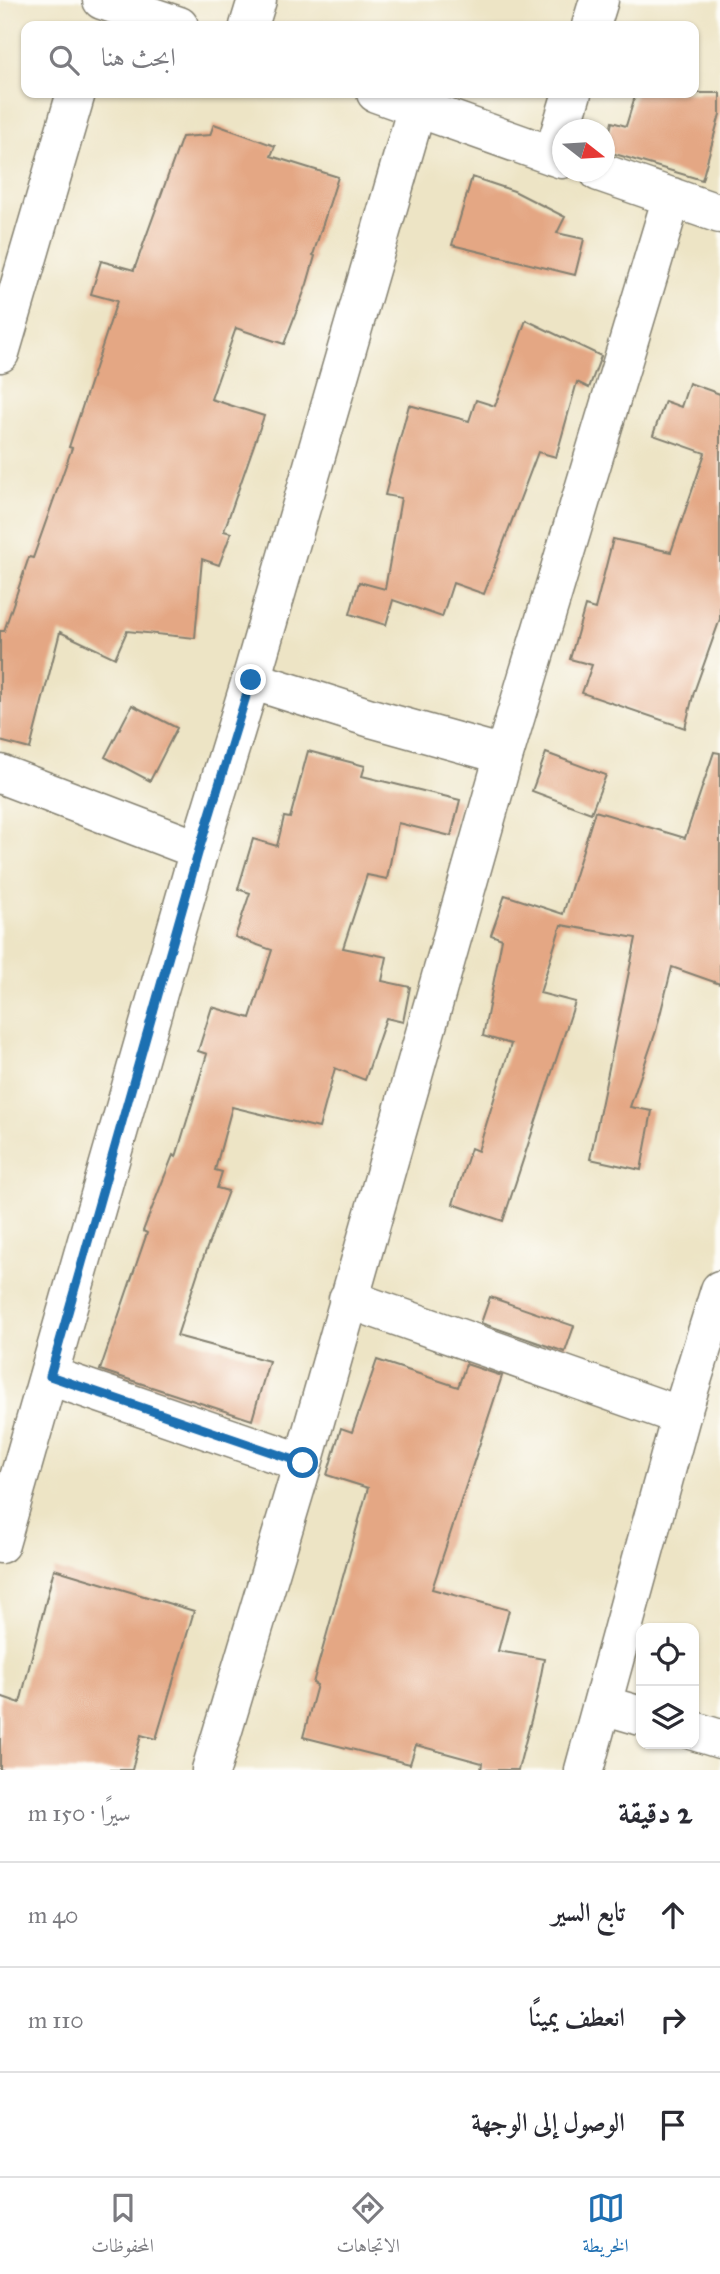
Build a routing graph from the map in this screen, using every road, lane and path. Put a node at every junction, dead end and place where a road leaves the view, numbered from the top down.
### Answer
1 (102, 0) edge
2 (257, 0) edge
3 (599, 0) edge
4 (97, 21) edge
5 (164, 21) edge
6 (251, 21) edge
7 (593, 21) edge
8 (75, 98) edge
9 (391, 98) edge
10 (571, 98) edge
11 (417, 107) junction
12 (566, 119) edge
13 (552, 155) edge
14 (615, 177) edge
15 (672, 197) junction
16 (720, 214) edge
17 (0, 353) edge
18 (251, 680) junction
19 (504, 755) junction
20 (0, 774) edge
21 (199, 850) junction
22 (720, 1290) edge
23 (348, 1299) junction
24 (50, 1376) junction
25 (681, 1416) junction
26 (303, 1463) junction
27 (0, 1544) edge
28 (603, 1705) junction
29 (636, 1715) edge
30 (699, 1733) edge
31 (720, 1739) edge
32 (211, 1770) edge
33 (584, 1770) edge

1 - 4 street
1 - 5 street
2 - 6 street
3 - 7 street
8 - 17 street
9 - 11 street
10 - 12 street
11 - 13 street
11 - 18 street
14 - 15 street
15 - 16 street
15 - 19 street
18 - 19 street
18 - 21 street
19 - 23 street
20 - 21 street
21 - 24 street
22 - 25 street
23 - 25 street
23 - 26 street
24 - 26 street
24 - 27 street
25 - 28 street
26 - 32 street
28 - 29 street
28 - 33 street
30 - 31 street

